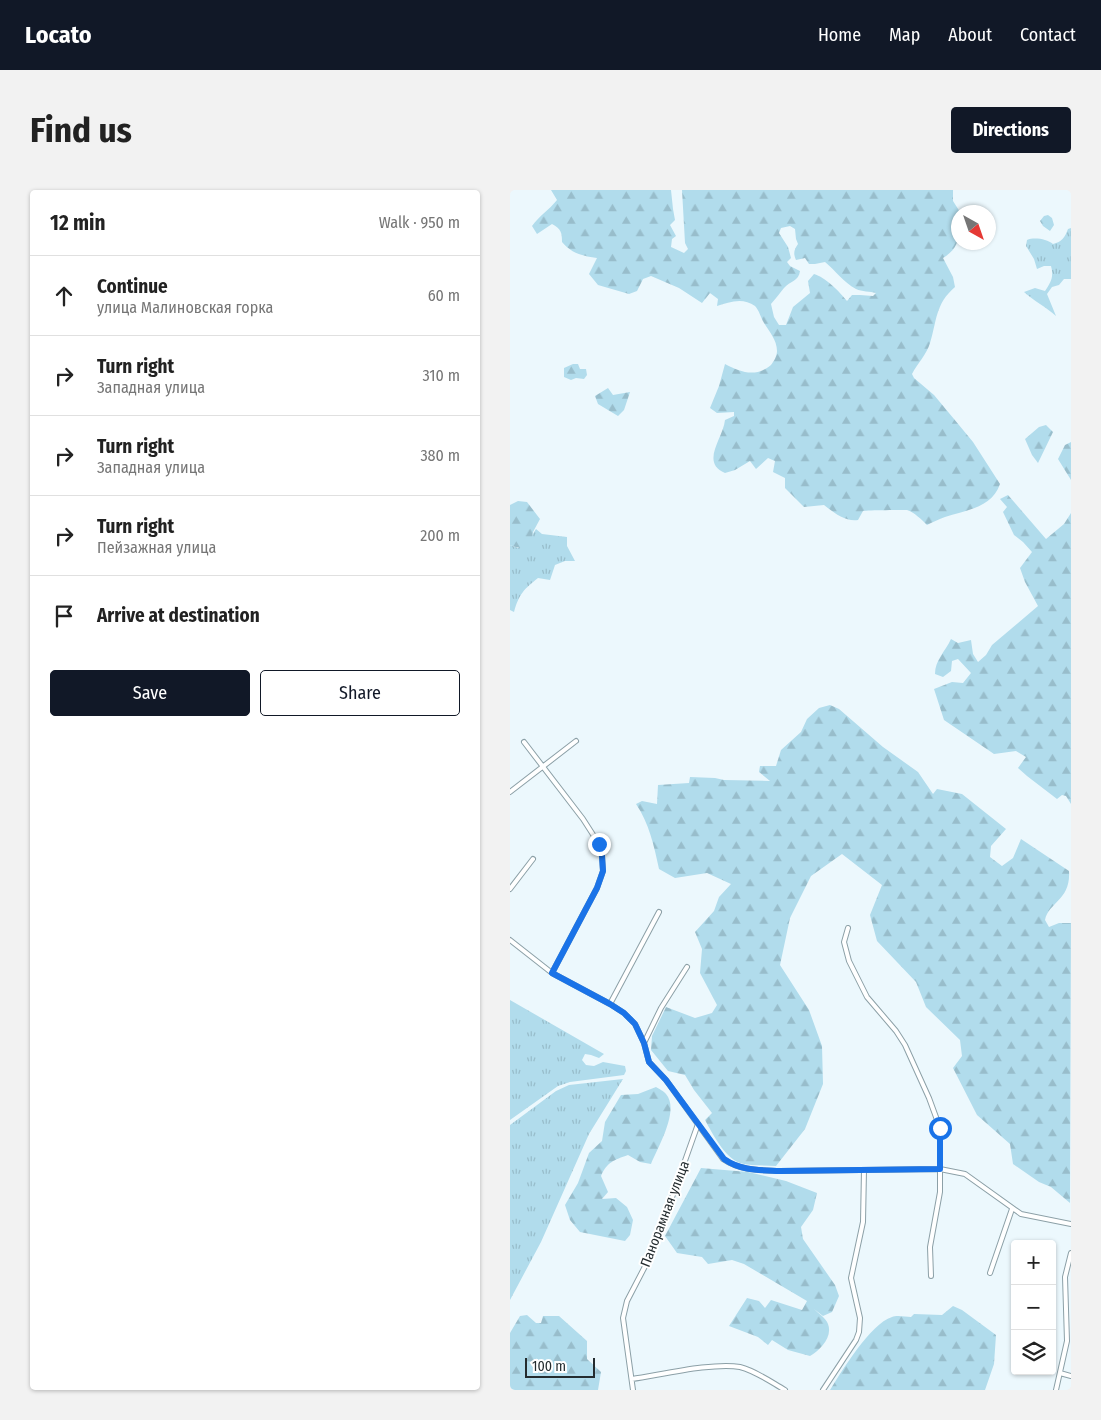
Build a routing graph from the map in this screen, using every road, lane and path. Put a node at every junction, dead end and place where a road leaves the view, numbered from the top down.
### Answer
1 (576, 741) dead end
2 (524, 742) dead end
3 (542, 766) junction
4 (510, 792) edge
5 (533, 859) dead end
6 (510, 889) edge
7 (658, 912) dead end
8 (848, 928) dead end
9 (510, 940) edge
10 (687, 967) dead end
11 (552, 973) junction
12 (610, 1004) junction
13 (644, 1043) junction
14 (698, 1124) junction
15 (940, 1169) junction
16 (864, 1170) junction
17 (1012, 1209) junction
18 (1071, 1224) edge
19 (1071, 1253) edge
20 (990, 1273) dead end
21 (930, 1276) dead end
22 (1060, 1373) junction
23 (1071, 1376) edge
24 (632, 1379) junction
25 (633, 1390) edge
26 (785, 1390) edge
27 (823, 1390) edge
28 (1056, 1390) edge

1 - 3 street
2 - 3 street
3 - 4 street
3 - 11 street
5 - 6 street
7 - 12 street
8 - 15 street
9 - 11 street
10 - 13 street
11 - 12 street
12 - 13 street
13 - 14 street
14 - 16 street
14 - 24 street, Панорамная улица
15 - 16 street
15 - 17 street
15 - 21 street
16 - 27 street
17 - 18 street
17 - 20 street
19 - 22 street
22 - 23 street
22 - 28 street
24 - 25 street, Панорамная улица
24 - 26 street

